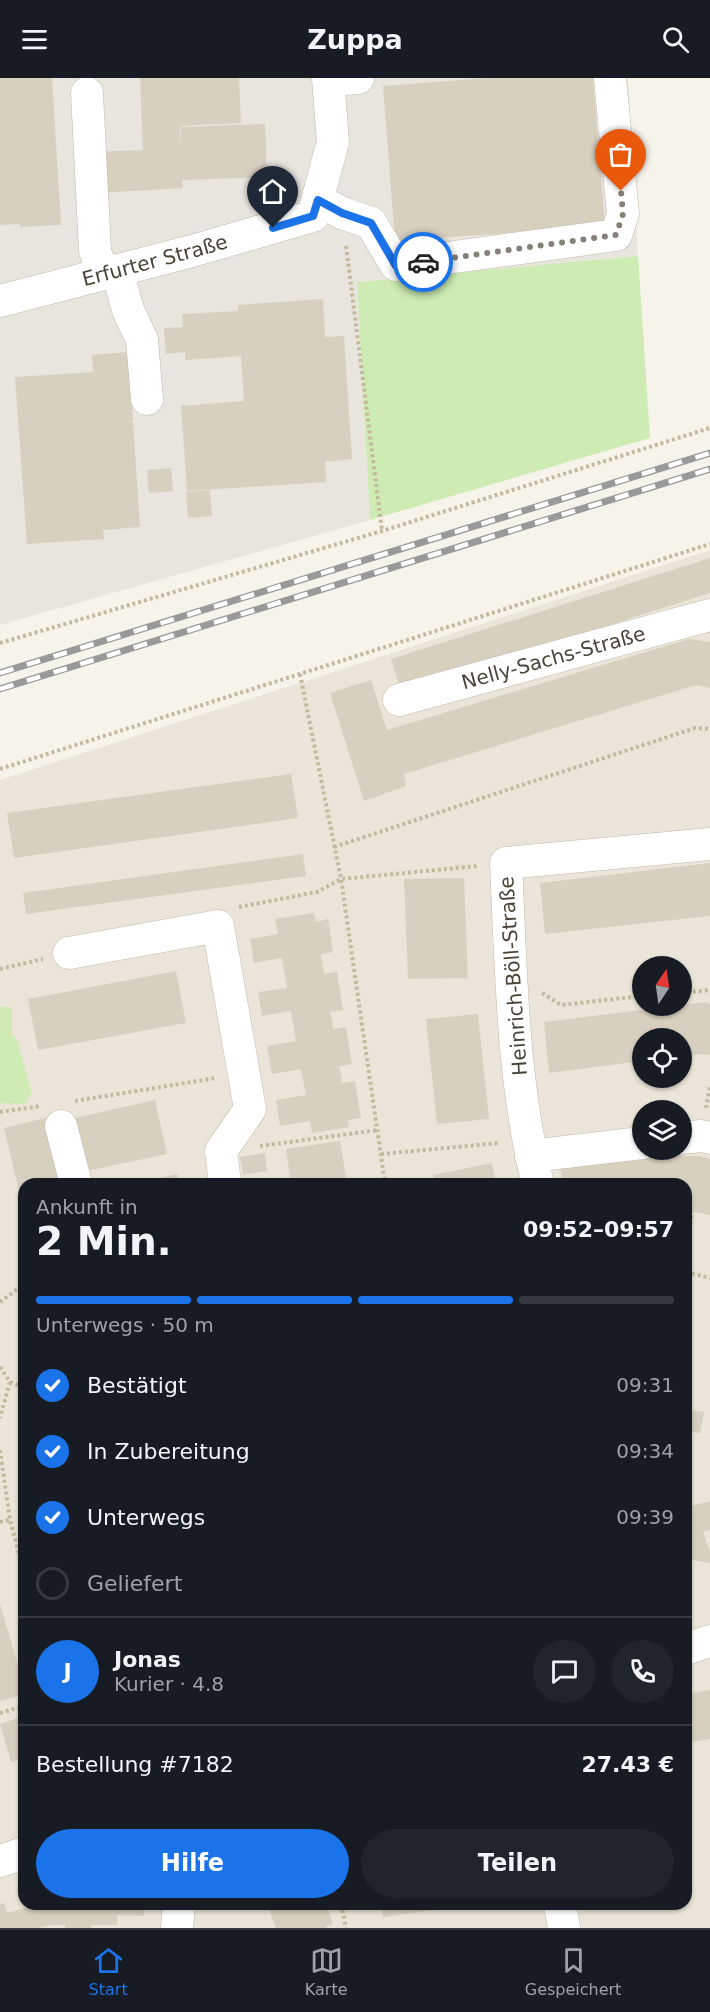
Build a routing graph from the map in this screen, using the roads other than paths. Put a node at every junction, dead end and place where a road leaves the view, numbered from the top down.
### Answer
1 (610, 78) edge
2 (338, 79) edge
3 (87, 93) dead end
4 (330, 207) junction
5 (110, 272) junction
6 (0, 301) edge
7 (147, 399) dead end
8 (710, 615) edge
9 (399, 700) dead end
10 (710, 844) edge
11 (69, 953) road end
12 (60, 1111) road end
13 (692, 1137) edge
14 (710, 1138) edge
15 (632, 1145) edge
16 (533, 1160) edge
17 (75, 1178) edge
18 (224, 1178) edge
19 (710, 1641) edge
20 (692, 1646) edge
21 (18, 1855) edge
22 (0, 1861) edge
23 (178, 1910) edge
24 (561, 1910) edge
25 (177, 1928) edge
26 (564, 1928) edge

1 - 4 street
2 - 4 street, Erfurter Straße
3 - 5 street
4 - 5 street, Erfurter Straße
5 - 6 street, Erfurter Straße
5 - 7 street
8 - 9 street, Nelly-Sachs-Straße
10 - 16 street, Heinrich-Böll-Straße
11 - 18 street
12 - 17 street
13 - 14 street
15 - 16 street
19 - 20 street
21 - 22 street
23 - 25 street
24 - 26 street

